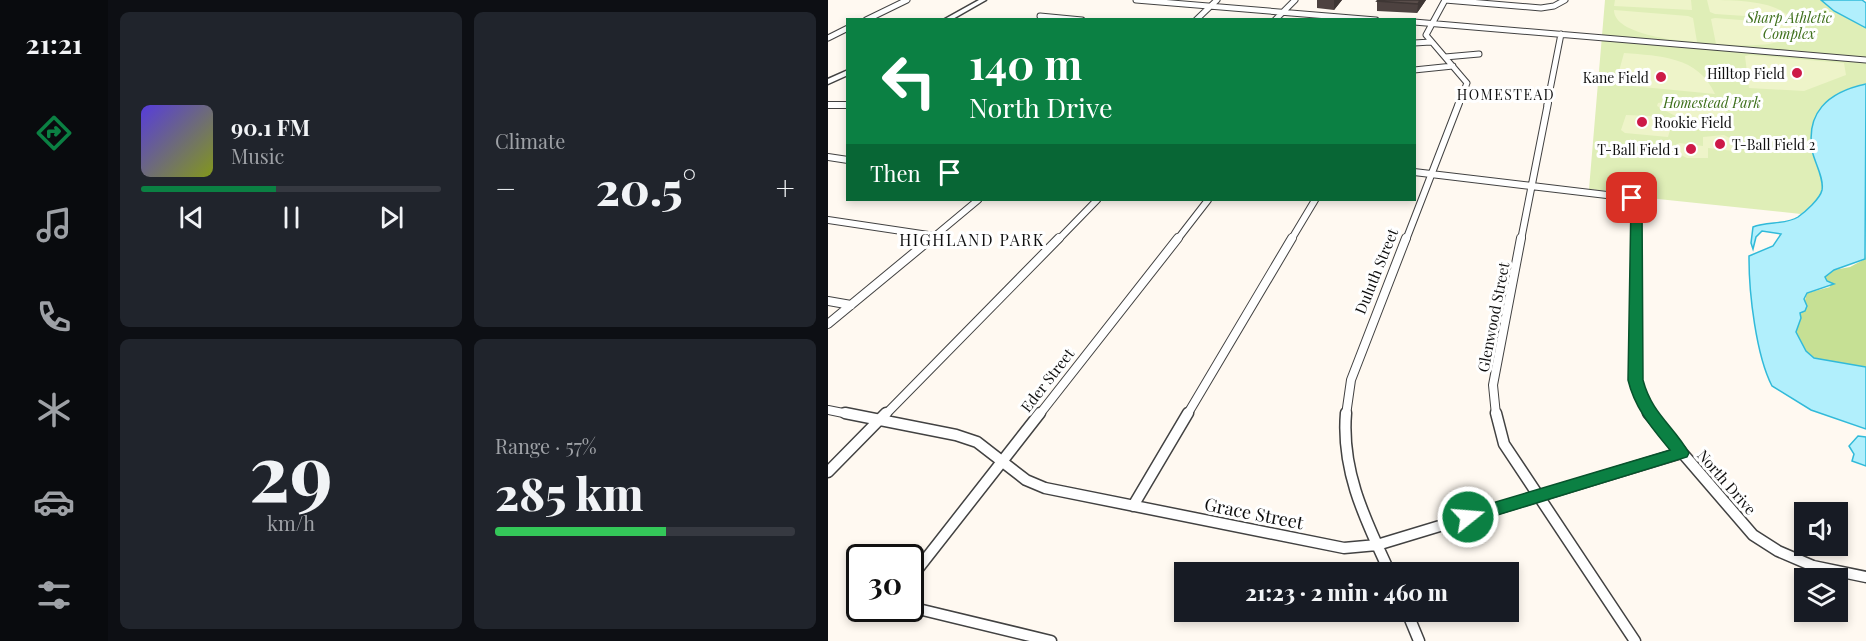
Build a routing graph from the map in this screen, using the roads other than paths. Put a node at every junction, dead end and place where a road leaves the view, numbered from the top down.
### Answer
1 (907, 0) edge
2 (983, 0) edge
3 (1138, 0) edge
4 (1217, 0) edge
5 (1295, 0) edge
6 (1445, 0) edge
7 (1565, 0) edge
8 (1210, 6) junction
9 (1284, 12) junction
10 (1040, 16) dead end
11 (870, 18) edge
12 (950, 18) edge
13 (1061, 18) edge
14 (1198, 18) edge
15 (1277, 18) edge
16 (1353, 18) edge
17 (1416, 22) edge
18 (1431, 24) junction
19 (828, 29) edge
20 (846, 30) edge
21 (1561, 34) junction
22 (828, 38) edge
23 (1431, 42) junction
24 (1416, 44) edge
25 (1479, 54) dead end
26 (1445, 57) junction
27 (1866, 60) edge
28 (1453, 66) junction
29 (1416, 70) edge
30 (846, 73) edge
31 (828, 82) edge
32 (828, 105) edge
33 (846, 107) edge
34 (828, 157) edge
35 (846, 160) edge
36 (1416, 172) edge
37 (1433, 174) junction
38 (1533, 185) junction
39 (977, 201) edge
40 (1096, 201) edge
41 (1207, 201) edge
42 (1314, 201) edge
43 (828, 220) edge
44 (935, 236) junction
45 (828, 302) edge
46 (851, 305) junction
47 (828, 324) edge
48 (828, 410) edge
49 (880, 420) junction
50 (1681, 453) junction
51 (1003, 461) junction
52 (828, 472) edge
53 (1537, 496) junction
54 (1133, 506) junction
55 (1377, 545) junction
56 (924, 561) edge
57 (1385, 562) edge
58 (1866, 577) edge
59 (924, 611) edge
60 (1411, 622) edge
61 (1051, 641) edge
62 (1419, 641) edge
63 (1635, 641) edge

1 - 11 street
2 - 12 street
3 - 8 street
4 - 8 street
5 - 9 street
6 - 7 street
6 - 18 street
8 - 9 street
8 - 14 street
9 - 15 street
9 - 16 street
10 - 13 street
17 - 18 street
18 - 21 street
18 - 23 street
19 - 20 street
20 - 22 street
21 - 27 street
21 - 38 street, Glenwood Street
23 - 24 street
23 - 26 street, Duluth Street
25 - 26 street
26 - 28 street, Duluth Street
28 - 29 street
28 - 37 street, Duluth Street
30 - 31 street
32 - 33 street
34 - 35 street
36 - 37 street
37 - 38 street
37 - 55 street, Duluth Street
38 - 50 street, North Drive
38 - 53 street, Glenwood Street
39 - 44 street
40 - 49 street
41 - 51 street, Eder Street
42 - 54 street
43 - 44 street
44 - 46 street
45 - 46 street
46 - 47 street
48 - 49 street, Grace Street
49 - 51 street, Grace Street
49 - 52 street
50 - 53 street, Grace Street
50 - 58 street, North Drive
51 - 54 street, Grace Street
51 - 56 street, Eder Street
53 - 55 street, Grace Street
53 - 63 street, Glenwood Street
54 - 55 street, Grace Street
55 - 57 street, Duluth Street
59 - 61 street
60 - 62 street

